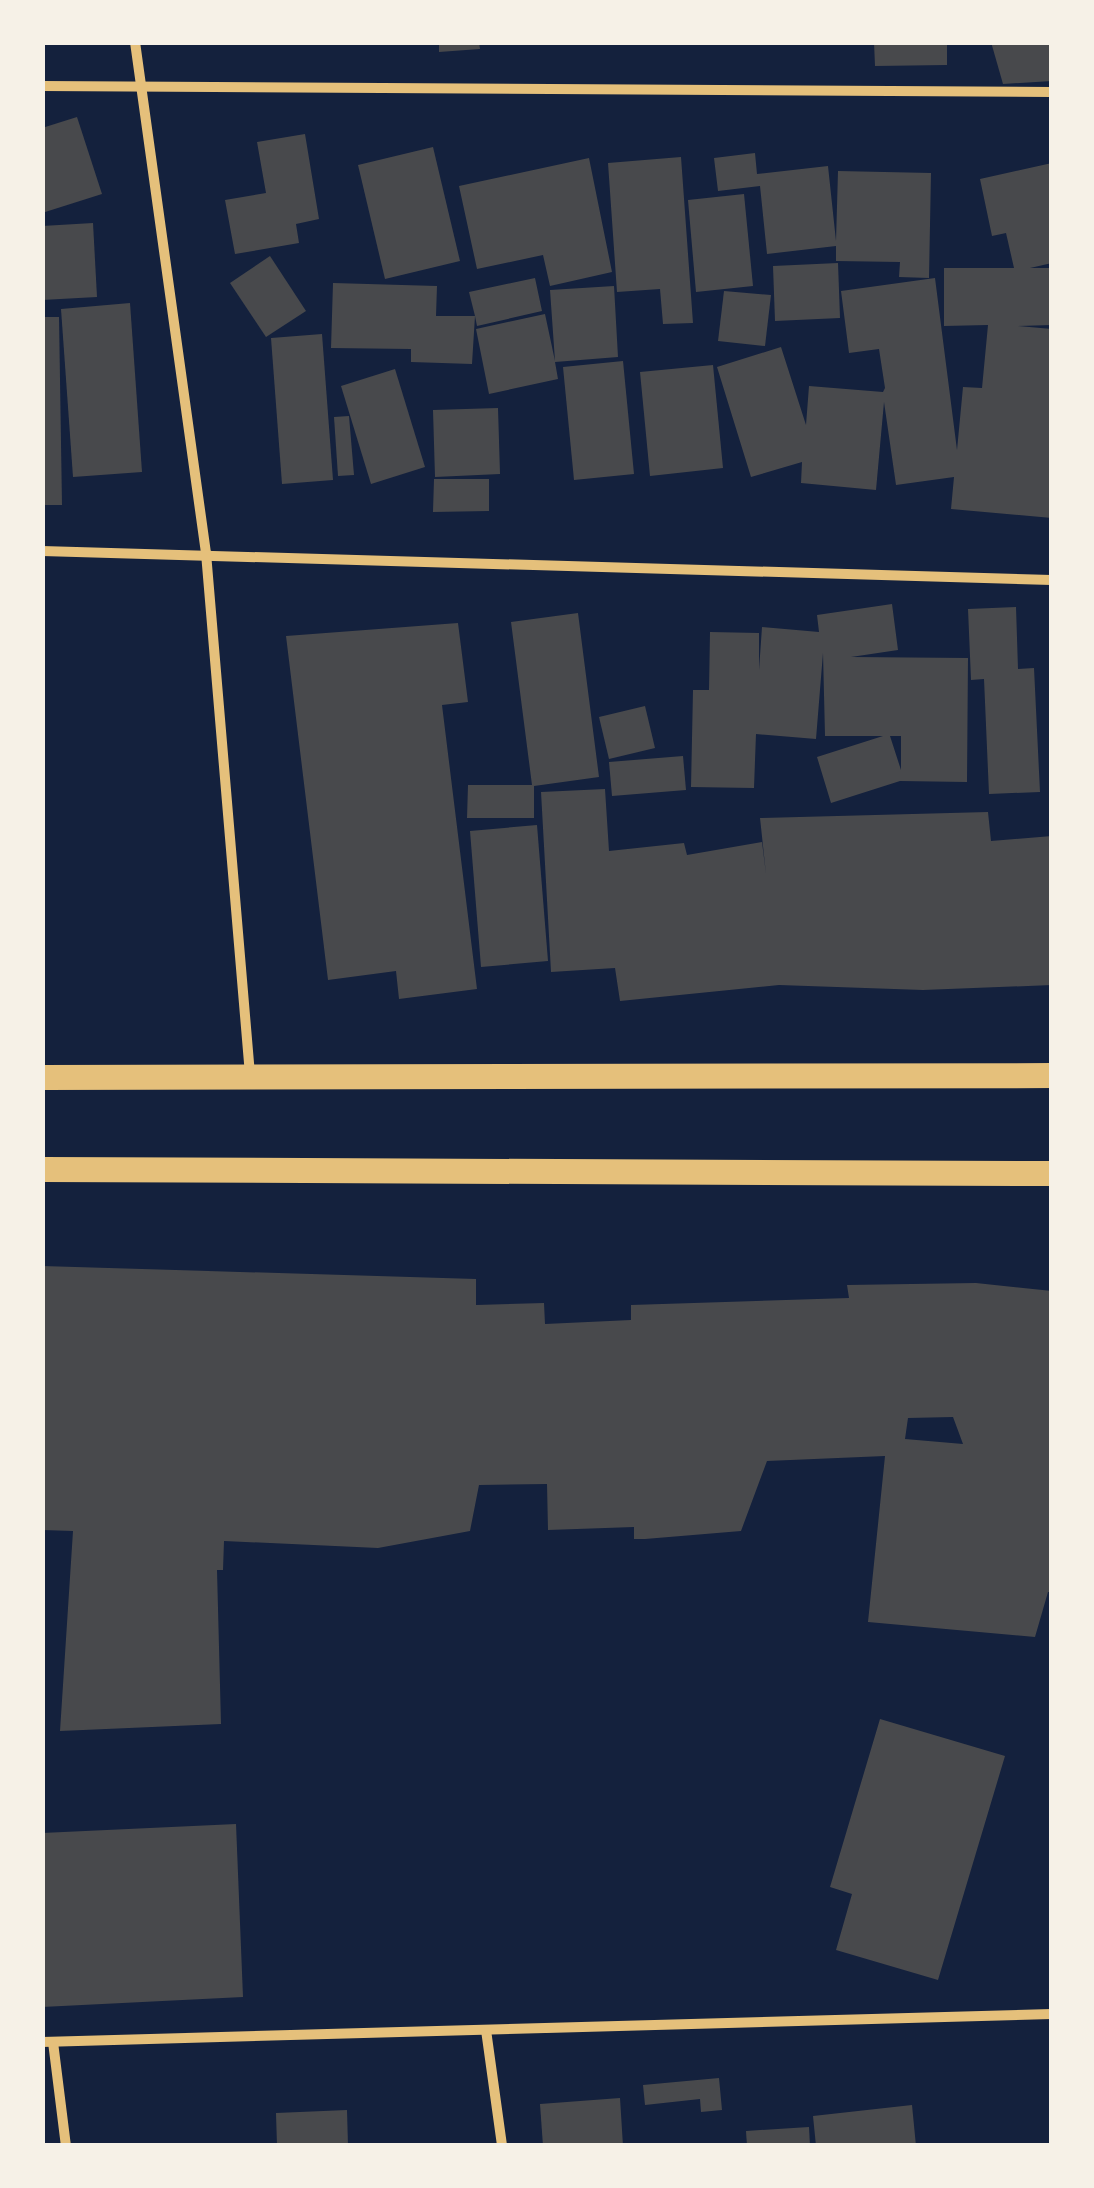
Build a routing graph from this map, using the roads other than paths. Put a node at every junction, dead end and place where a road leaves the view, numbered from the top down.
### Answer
1 (135, 42) edge
2 (42, 86) edge
3 (139, 86) junction
4 (1052, 92) edge
5 (42, 551) edge
6 (206, 553) junction
7 (1052, 580) edge
8 (1052, 1075) edge
9 (42, 1076) edge
10 (250, 1078) junction
11 (42, 1169) edge
12 (1052, 1173) edge
13 (1052, 2014) edge
14 (486, 2030) junction
15 (48, 2042) edge
16 (66, 2146) edge
17 (502, 2146) edge

1 - 3 street
2 - 3 street
3 - 4 street
3 - 6 street
5 - 6 street
6 - 7 street
6 - 10 street
8 - 10 main road
9 - 10 main road
11 - 12 main road
13 - 14 street
14 - 15 street
14 - 17 street
15 - 16 street

